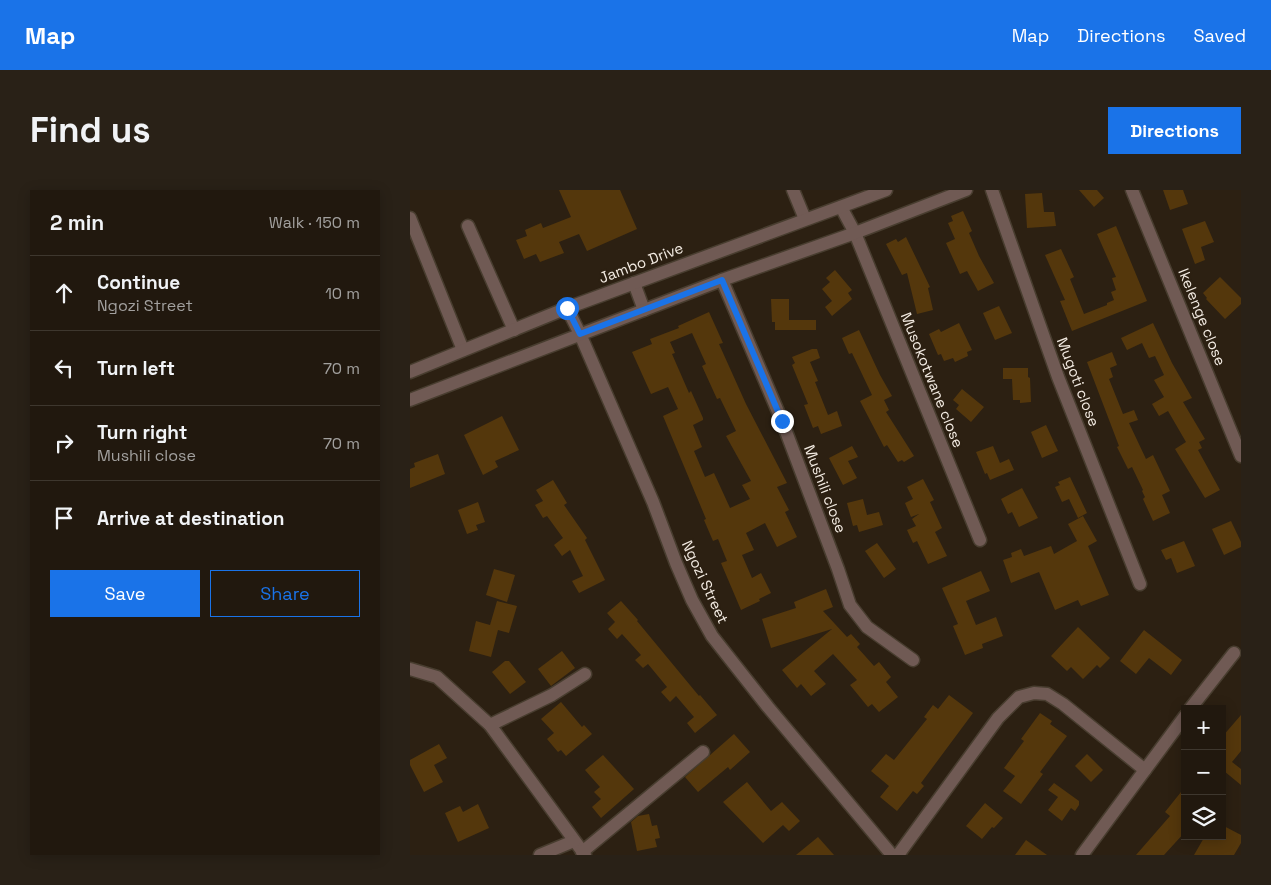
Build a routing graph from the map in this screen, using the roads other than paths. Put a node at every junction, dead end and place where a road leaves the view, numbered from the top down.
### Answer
1 (793, 190) edge
2 (886, 190) edge
3 (966, 190) edge
4 (992, 190) edge
5 (1132, 190) edge
6 (841, 207) junction
7 (410, 218) edge
8 (805, 219) junction
9 (468, 226) dead end
10 (855, 233) junction
11 (722, 280) junction
12 (634, 283) junction
13 (567, 308) junction
14 (644, 310) junction
15 (514, 330) junction
16 (580, 334) junction
17 (464, 350) junction
18 (410, 372) edge
19 (410, 400) edge
20 (1241, 456) edge
21 (980, 540) dead end
22 (1140, 584) dead end
23 (1234, 652) dead end
24 (913, 660) dead end
25 (410, 669) edge
26 (586, 674) dead end
27 (1193, 705) edge
28 (1181, 722) edge
29 (490, 725) junction
30 (703, 752) dead end
31 (1146, 770) junction
32 (574, 841) junction
33 (583, 854) edge
34 (540, 855) edge
35 (892, 855) edge
36 (898, 855) edge
37 (1082, 855) edge

1 - 8 street
2 - 6 street, Jambo Drive
3 - 10 street
4 - 22 street, Mugoti close
5 - 20 street, Ikelenge close
6 - 8 street, Jambo Drive
6 - 10 street, Musokotwane close
7 - 17 street
8 - 12 street, Jambo Drive
9 - 15 street
10 - 11 street
10 - 21 street, Musokotwane close
11 - 14 street
11 - 24 street, Mushili close
12 - 13 street, Jambo Drive
12 - 14 street
13 - 15 street, Jambo Drive
13 - 16 street, Ngozi Street
14 - 16 street
15 - 17 street, Jambo Drive
16 - 19 street
16 - 35 street, Ngozi Street
17 - 18 street, Jambo Drive
23 - 27 street
25 - 29 street
26 - 29 street
28 - 31 street
29 - 32 street
30 - 33 street
31 - 36 street
31 - 37 street
32 - 33 street
32 - 34 street

